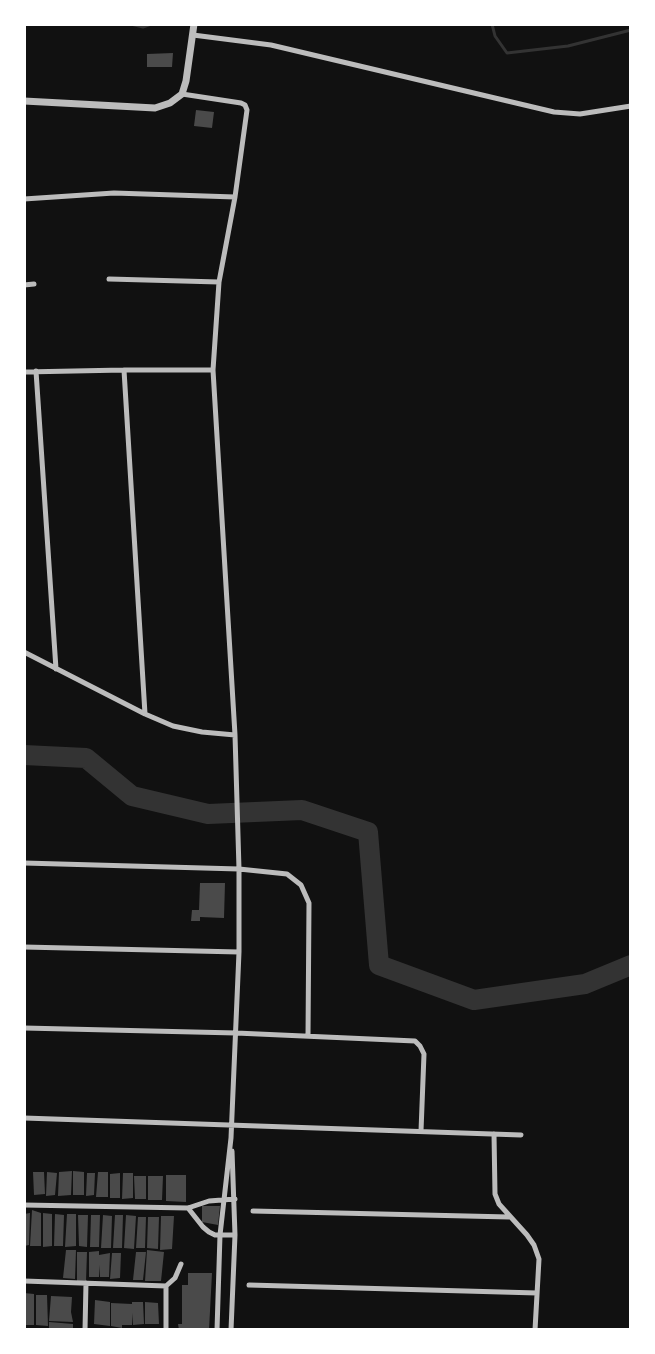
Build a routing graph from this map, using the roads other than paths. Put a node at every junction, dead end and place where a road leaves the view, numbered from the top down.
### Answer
1 (194, 24) edge
2 (193, 35) junction
3 (182, 94) junction
4 (24, 101) edge
5 (631, 106) edge
6 (235, 197) junction
7 (24, 199) edge
8 (109, 279) dead end
9 (219, 282) junction
10 (34, 284) dead end
11 (24, 285) edge
12 (124, 370) junction
13 (213, 370) junction
14 (36, 371) junction
15 (24, 372) edge
16 (24, 652) edge
17 (56, 669) junction
18 (145, 714) junction
19 (235, 735) junction
20 (24, 863) edge
21 (239, 869) junction
22 (24, 947) edge
23 (239, 952) junction
24 (24, 1028) edge
25 (236, 1033) junction
26 (308, 1036) junction
27 (24, 1118) edge
28 (232, 1124) junction
29 (421, 1131) junction
30 (494, 1134) junction
31 (521, 1135) dead end
32 (231, 1138) junction
33 (235, 1199) junction
34 (223, 1200) junction
35 (24, 1205) edge
36 (188, 1208) junction
37 (253, 1211) dead end
38 (509, 1217) junction
39 (220, 1235) junction
40 (235, 1235) junction
41 (181, 1264) dead end
42 (24, 1281) edge
43 (86, 1283) junction
44 (249, 1285) dead end
45 (166, 1286) junction
46 (537, 1293) junction
47 (85, 1330) edge
48 (166, 1330) edge
49 (217, 1330) edge
50 (231, 1330) edge
51 (535, 1330) edge

1 - 2 street
2 - 3 street
2 - 5 street
3 - 4 street
3 - 6 street
6 - 7 street
6 - 9 street
8 - 9 street
9 - 13 street
10 - 11 street
12 - 13 street
12 - 14 street
12 - 18 street
13 - 19 street
14 - 15 street
14 - 17 street
16 - 17 street
17 - 18 street
18 - 19 street
19 - 21 street
20 - 21 street
21 - 23 street
21 - 26 street
22 - 23 street
23 - 25 street
24 - 25 street
25 - 26 street
25 - 28 street
26 - 29 street
27 - 28 street
28 - 29 street
28 - 32 street
29 - 30 street
30 - 31 street
30 - 38 street
32 - 33 street
32 - 34 street
33 - 34 street
33 - 40 street
34 - 36 street
34 - 39 street
35 - 36 street
36 - 39 street
37 - 38 street
38 - 46 street
39 - 40 street
39 - 49 street
40 - 50 street
41 - 45 street
42 - 43 street
43 - 45 street
43 - 47 street
44 - 46 street
45 - 48 street
46 - 51 street

